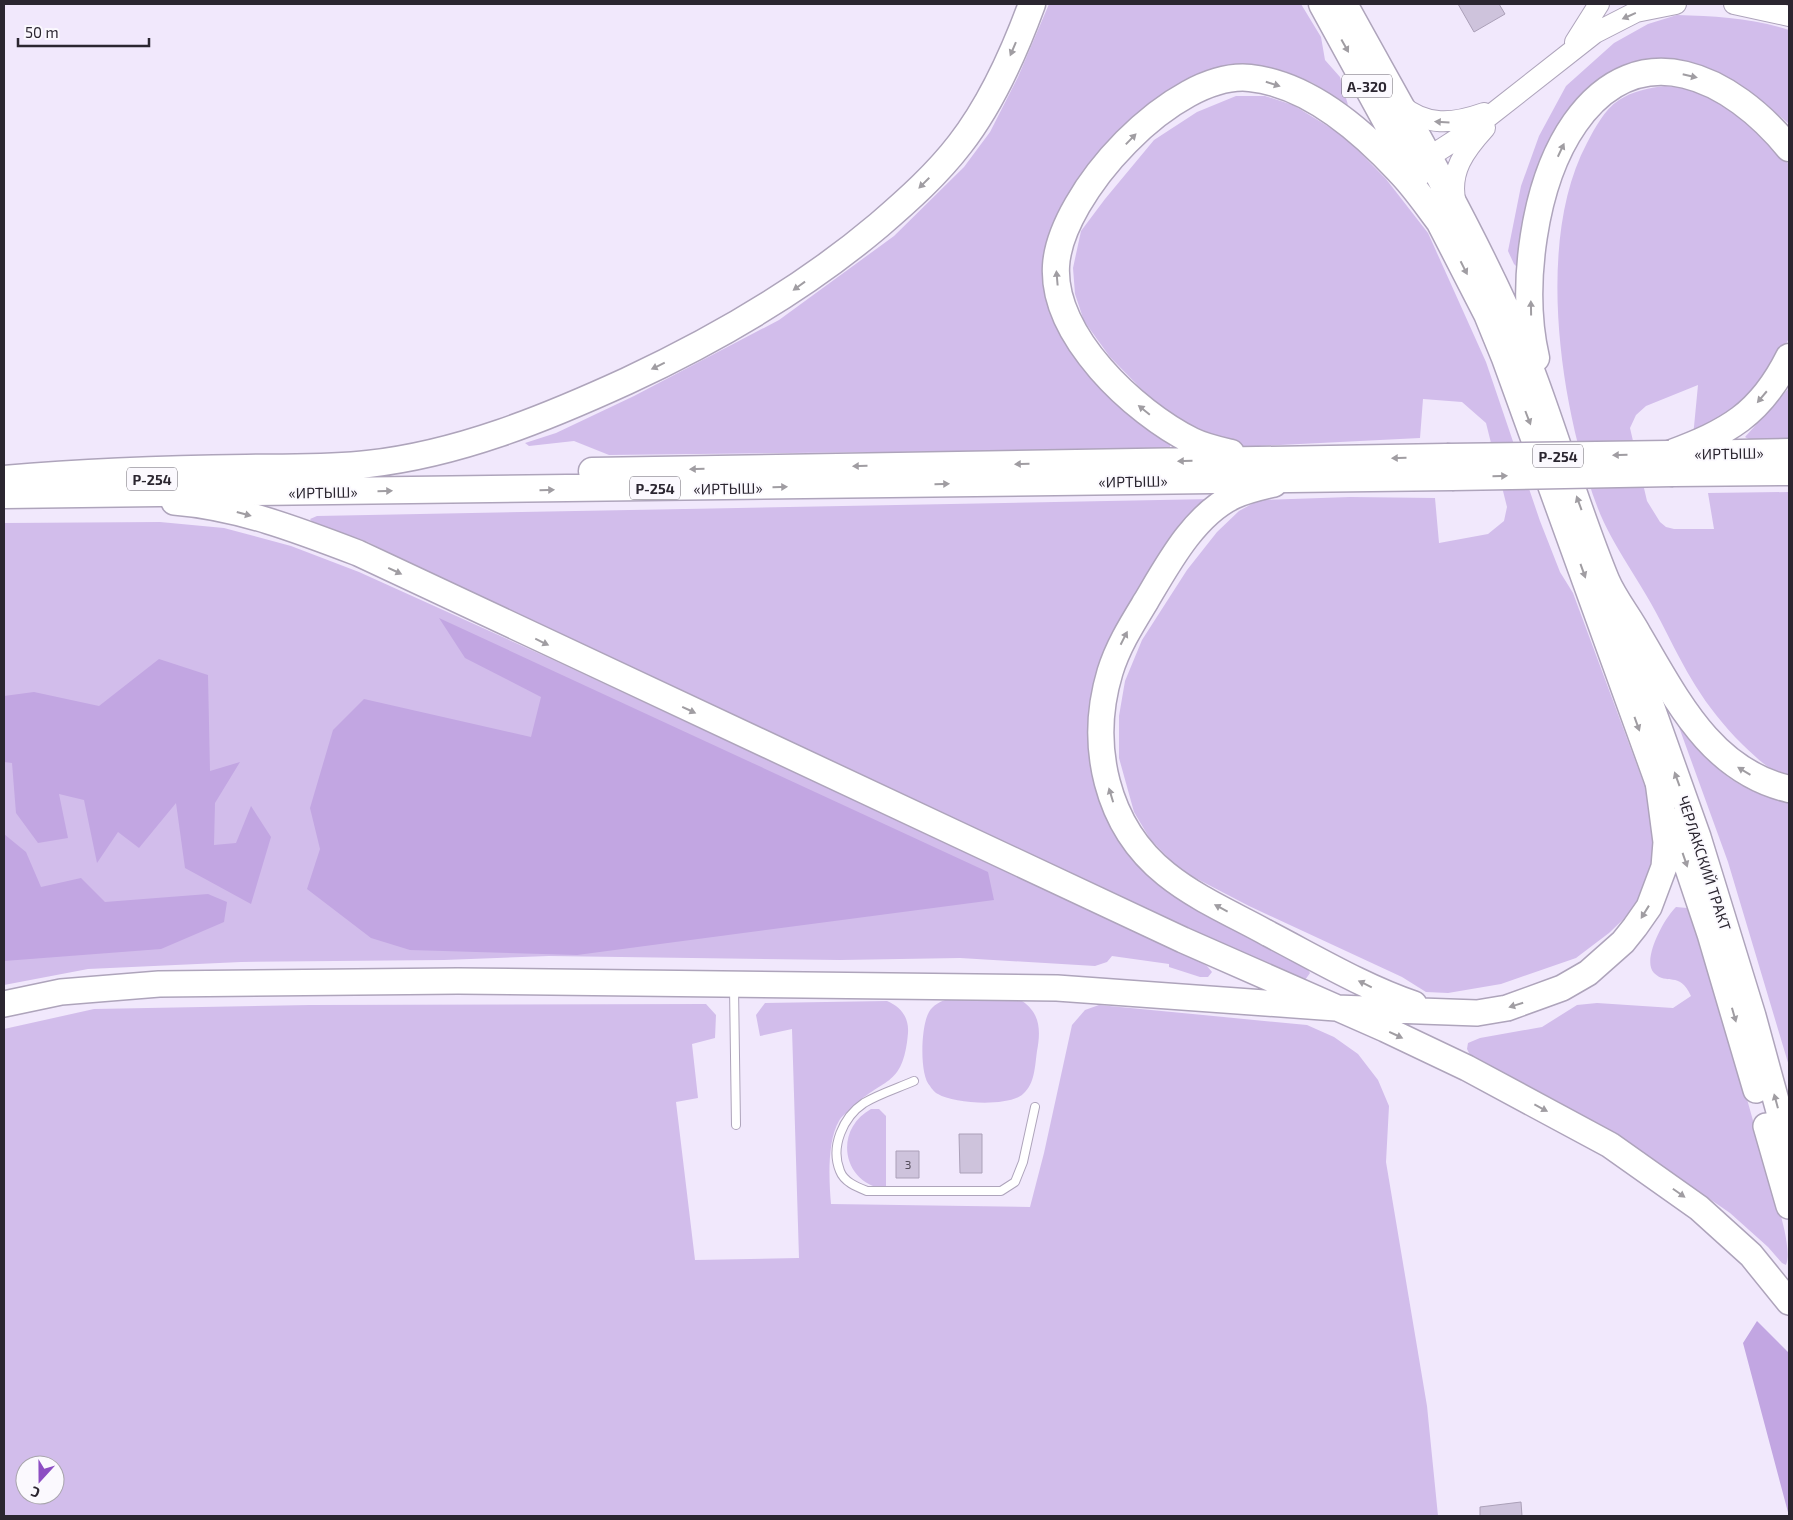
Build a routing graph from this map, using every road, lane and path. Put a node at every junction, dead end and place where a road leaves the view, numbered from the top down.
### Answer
1 (1032, 4) edge
2 (1322, 4) edge
3 (1344, 4) edge
4 (1599, 4) edge
5 (1676, 4) edge
6 (1734, 4) edge
7 (1760, 4) edge
8 (1789, 15) edge
9 (1566, 54) junction
10 (1399, 104) junction
11 (1505, 105) junction
12 (1789, 148) edge
13 (1420, 162) junction
14 (1451, 222) junction
15 (1789, 357) edge
16 (1551, 424) junction
17 (1789, 452) edge
18 (1286, 460) junction
19 (1671, 464) junction
20 (1450, 467) junction
21 (1789, 472) edge
22 (1732, 473) junction
23 (1789, 478) edge
24 (1307, 479) junction
25 (4, 481) edge
26 (4, 495) edge
27 (4, 501) edge
28 (1607, 582) junction
29 (1658, 781) junction
30 (1789, 789) edge
31 (734, 985) junction
32 (4, 1004) edge
33 (1336, 1008) junction
34 (1443, 1013) junction
35 (914, 1081) dead end
36 (1035, 1107) dead end
37 (736, 1125) dead end
38 (1789, 1148) edge
39 (1789, 1206) edge
40 (1789, 1302) edge

1 -> 25 highway
2 -> 13 highway, А-320
3 - 10 highway, А-320
4 - 9 street
5 -> 9 street
6 - 8 street
7 - 8 street
9 - 11 street
11 -> 10 street
10 - 13 highway, А-320
11 - 13 street
11 - 14 street
16 -> 12 highway
13 - 14 highway, А-320
14 - 16 highway
18 -> 14 highway
14 -> 29 highway
15 -> 19 highway
28 -> 16 highway
17 - 19 highway, «ИРТЫШ» / Р-254
20 -> 18 highway, «ИРТЫШ» / Р-254
18 -> 25 highway, «ИРТЫШ» / Р-254
19 - 20 highway, Р-254, bridge
19 - 22 highway, «ИРТЫШ» / Р-254
20 - 24 highway, «ИРТЫШ» / Р-254
21 - 22 highway, «ИРТЫШ» / Р-254
22 - 23 highway
26 -> 24 highway, «ИРТЫШ» / Р-254
34 -> 24 main road
27 -> 33 main road
30 -> 28 highway
38 -> 28 main road, ЧЕРЛАКСКИЙ ТРАКТ
29 -> 34 main road
29 -> 39 main road, ЧЕРЛАКСКИЙ ТРАКТ
31 - 32 main road
31 - 33 main road
31 - 37 lane
33 - 34 main road
33 -> 40 main road
35 - 36 lane

